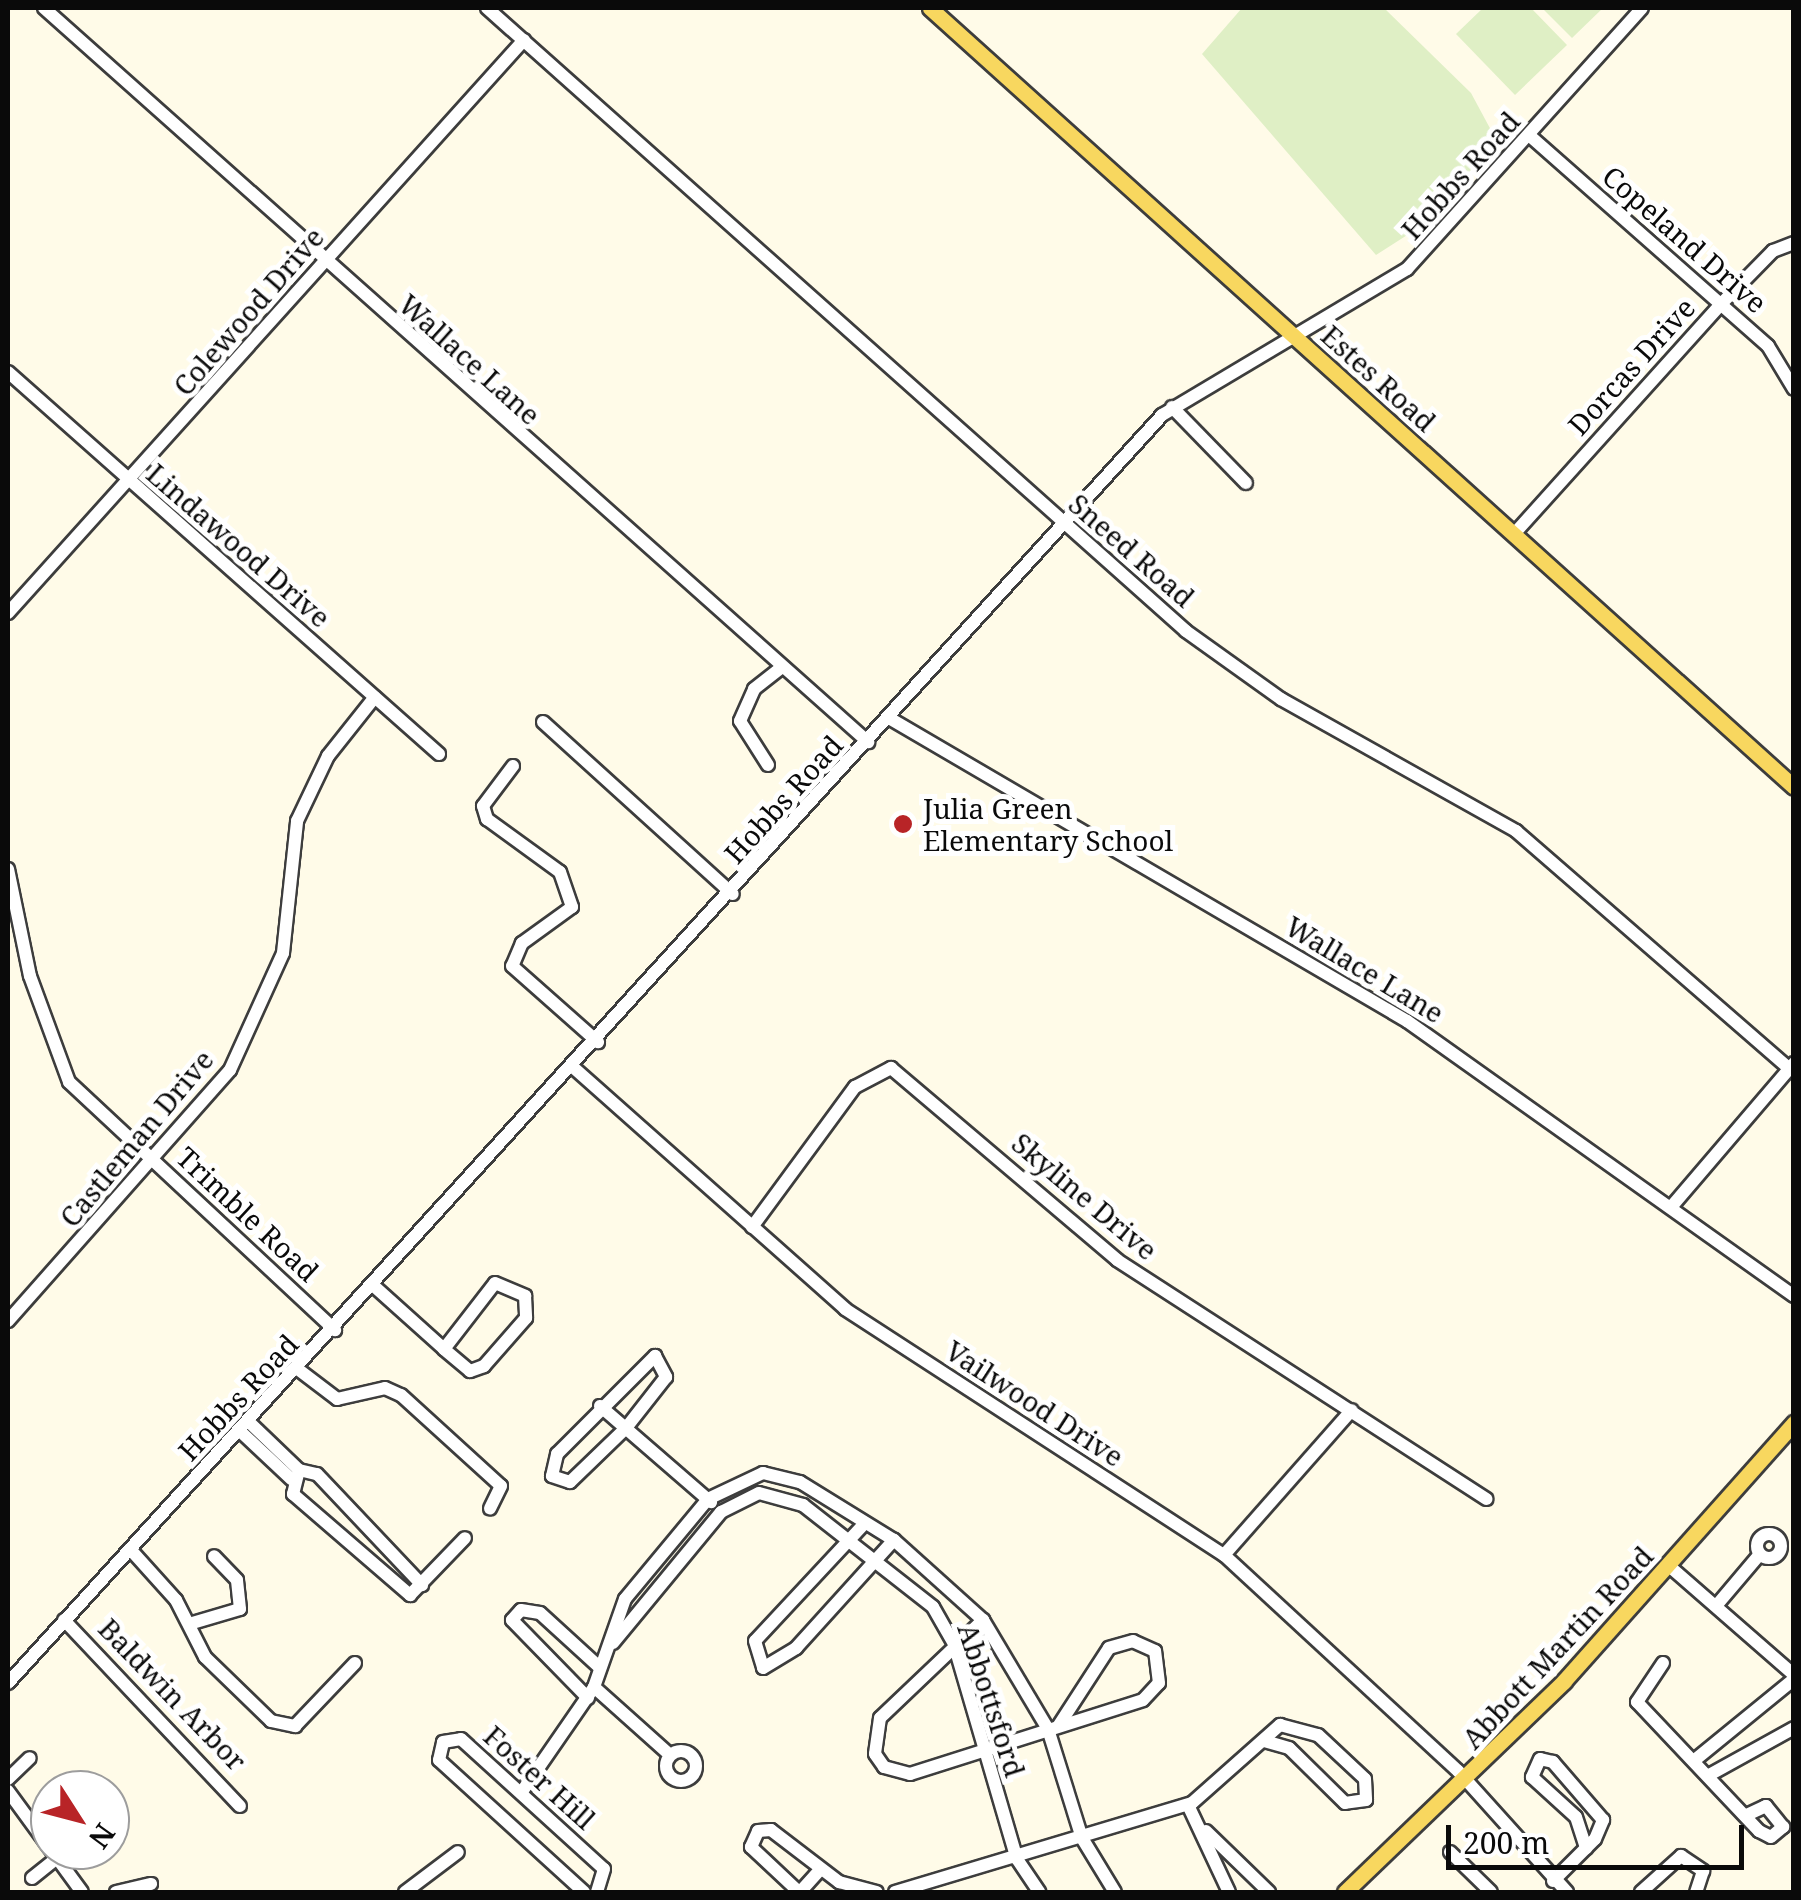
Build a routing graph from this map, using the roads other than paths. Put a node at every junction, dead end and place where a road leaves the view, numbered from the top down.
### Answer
1 (44, 8) edge
2 (487, 8) edge
3 (930, 8) edge
4 (1642, 8) edge
5 (524, 40) junction
6 (1530, 136) junction
7 (1794, 243) edge
8 (324, 261) junction
9 (1722, 303) junction
10 (1296, 337) junction
11 (8, 372) edge
12 (1794, 389) edge
13 (1172, 407) junction
14 (126, 482) junction
15 (1246, 483) dead end
16 (1062, 523) junction
17 (1514, 534) junction
18 (8, 613) edge
19 (782, 667) junction
20 (375, 697) junction
21 (889, 718) junction
22 (542, 722) dead end
23 (868, 742) junction
24 (438, 754) dead end
25 (768, 765) dead end
26 (513, 766) dead end
27 (1794, 787) edge
28 (8, 869) edge
29 (732, 894) junction
30 (598, 1042) junction
31 (1791, 1066) edge
32 (574, 1068) junction
33 (156, 1162) junction
34 (1672, 1206) junction
35 (752, 1226) junction
36 (375, 1287) junction
37 (1794, 1296) edge
38 (8, 1322) edge
39 (335, 1330) junction
40 (444, 1348) junction
41 (298, 1370) junction
42 (600, 1406) junction
43 (1352, 1410) junction
44 (1794, 1423) edge
45 (245, 1427) junction
46 (626, 1428) junction
47 (295, 1475) junction
48 (1487, 1498) dead end
49 (708, 1499) junction
50 (490, 1509) dead end
51 (721, 1512) junction
52 (865, 1523) junction
53 (373, 1536) junction
54 (465, 1538) dead end
55 (853, 1538) junction
56 (894, 1540) junction
57 (130, 1549) junction
58 (362, 1549) junction
59 (1760, 1554) dead end
60 (1224, 1555) junction
61 (214, 1556) dead end
62 (878, 1557) junction
63 (1668, 1565) junction
64 (417, 1590) junction
65 (1716, 1606) junction
66 (64, 1620) junction
67 (983, 1620) junction
68 (189, 1624) junction
69 (954, 1644) junction
70 (355, 1663) dead end
71 (1663, 1663) dead end
72 (598, 1666) junction
73 (1794, 1677) edge
74 (8, 1683) edge
75 (591, 1692) junction
76 (1301, 1726) junction
77 (1054, 1727) junction
78 (1794, 1728) edge
79 (1265, 1741) junction
80 (1289, 1748) junction
81 (984, 1750) junction
82 (670, 1755) dead end
83 (30, 1758) dead end
84 (1696, 1759) junction
85 (1711, 1774) junction
86 (8, 1779) edge
87 (1465, 1782) junction
88 (8, 1790) edge
89 (520, 1793) junction
90 (1592, 1800) junction
91 (1188, 1804) junction
92 (240, 1806) dead end
93 (1746, 1816) dead end
94 (1576, 1817) junction
95 (30, 1826) edge
96 (1200, 1826) junction
97 (1082, 1838) junction
98 (1586, 1848) junction
99 (458, 1852) dead end
100 (1450, 1852) dead end
101 (1017, 1860) junction
102 (822, 1869) junction
103 (40, 1870) edge
104 (61, 1870) edge
105 (32, 1878) dead end
106 (1553, 1881) junction
107 (151, 1884) dead end
108 (82, 1892) edge
109 (116, 1892) edge
110 (405, 1892) edge
111 (584, 1892) edge
112 (596, 1892) edge
113 (799, 1892) edge
114 (877, 1892) edge
115 (900, 1892) edge
116 (1040, 1892) edge
117 (1115, 1892) edge
118 (1229, 1892) edge
119 (1269, 1892) edge
120 (1344, 1892) edge
121 (1491, 1892) edge
122 (1567, 1892) edge
123 (1641, 1892) edge
124 (1696, 1892) edge

1 - 8 street, Wallace Lane
2 - 5 street, Sneed Road
3 - 10 main road, Estes Road
4 - 6 street, Hobbs Road
5 - 8 street, Colewood Drive
5 - 16 street, Sneed Road
6 - 9 street, Copeland Drive
6 - 10 street, Hobbs Road
7 - 9 street, Dorcas Drive
8 - 14 street, Colewood Drive
8 - 19 street, Wallace Lane
9 - 12 street, Copeland Drive
9 - 17 street, Dorcas Drive
10 - 13 street, Hobbs Road
10 - 17 main road, Estes Road
11 - 14 street, Lindawood Drive
13 - 15 street
13 - 16 street, Hobbs Road
14 - 18 street, Colewood Drive
14 - 20 street, Lindawood Drive
16 - 21 street, Hobbs Road
16 - 31 street, Sneed Road
17 - 27 main road, Estes Road
19 - 23 street, Wallace Lane
19 - 25 street
20 - 24 street, Lindawood Drive
20 - 33 street, Castleman Drive
21 - 23 street, Hobbs Road
21 - 34 street, Wallace Lane
22 - 29 street
23 - 29 street, Hobbs Road
26 - 30 street
28 - 33 street, Trimble Road
29 - 30 street, Hobbs Road
30 - 32 street, Hobbs Road
31 - 34 street
32 - 35 street, Vailwood Drive
32 - 36 street, Hobbs Road
33 - 38 street, Castleman Drive
33 - 39 street, Trimble Road
34 - 37 street, Wallace Lane
35 - 43 street, Skyline Drive
35 - 60 street, Vailwood Drive
36 - 39 street, Hobbs Road
36 - 40 street
39 - 41 street, Hobbs Road
40 - 40 street
41 - 45 street, Hobbs Road
41 - 50 street
42 - 46 street
42 - 46 street
42 - 46 street
43 - 48 street, Skyline Drive
43 - 60 street
44 - 63 main road, Abbott Martin Road
45 - 47 street
45 - 57 street, Hobbs Road
46 - 49 street
47 - 53 street
47 - 58 street
49 - 51 street
49 - 52 street, Abbottsford
49 - 72 street, Abbottsford
51 - 55 street, Abbottsford
51 - 72 street, Abbottsford
52 - 55 street
52 - 56 street, Abbottsford
53 - 58 street
53 - 64 street
54 - 64 street
55 - 62 street, Abbottsford
55 - 62 street
56 - 62 street
56 - 67 street, Abbottsford
57 - 66 street, Hobbs Road
57 - 68 street
58 - 64 street
59 - 65 street
60 - 87 street, Vailwood Drive
61 - 68 street
62 - 69 street, Abbottsford
63 - 65 street
63 - 87 main road, Abbott Martin Road
65 - 73 street
66 - 74 street, Hobbs Road
66 - 92 street, Baldwin Arbor
67 - 69 street
67 - 77 street, Abbottsford
68 - 70 street
69 - 81 street, Abbottsford
69 - 81 street
71 - 84 street
72 - 75 street, Abbottsford
72 - 75 street
73 - 84 street
75 - 82 street
75 - 89 street, Abbottsford
76 - 79 street
76 - 80 street
76 - 80 street
77 - 77 street
77 - 81 street
77 - 97 street, Abbottsford
78 - 85 street
79 - 80 street
79 - 91 street
81 - 101 street, Abbottsford
83 - 86 street
84 - 85 street
85 - 93 street
87 - 106 street, Vailwood Drive
87 - 120 main road, Abbott Martin Road
88 - 95 street
89 - 111 street, Foster Hill
89 - 112 street, Foster Hill
90 - 94 street
90 - 94 street
90 - 98 street
91 - 96 street
91 - 97 street
94 - 98 street
96 - 118 street
96 - 119 street
97 - 101 street
97 - 117 street, Abbottsford
98 - 106 street
99 - 110 street
100 - 121 street
101 - 115 street
101 - 116 street, Abbottsford
102 - 113 street
102 - 113 street
102 - 114 street
103 - 105 street
104 - 108 street
106 - 122 street, Vailwood Drive
107 - 109 street
123 - 124 street

